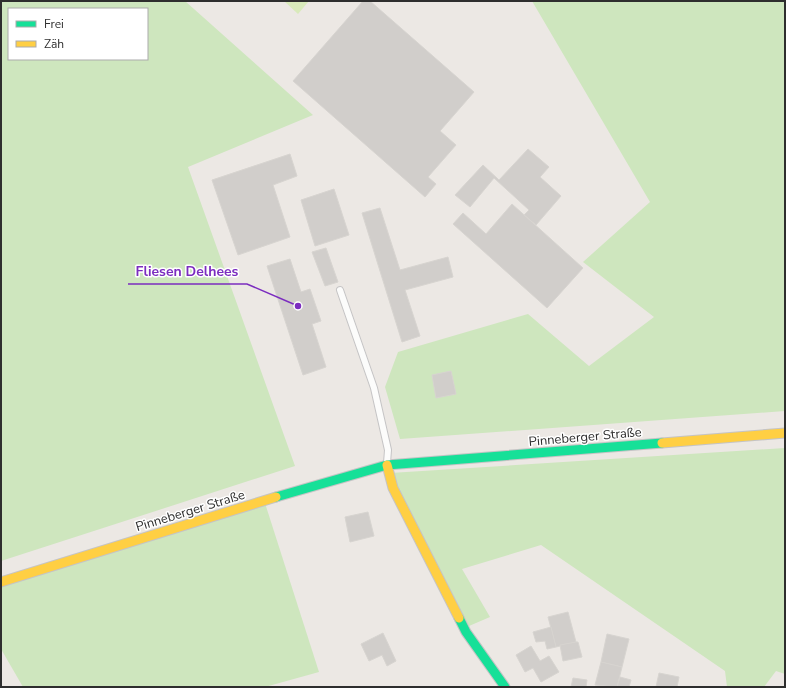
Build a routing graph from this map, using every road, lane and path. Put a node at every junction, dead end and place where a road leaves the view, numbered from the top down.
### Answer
1 (340, 290) dead end
2 (785, 433) edge
3 (387, 465) junction
4 (1, 582) edge
5 (505, 687) edge

1 - 3 lane
2 - 3 main road, Pinneberger Straße
3 - 4 main road, Pinneberger Straße
3 - 5 main road

